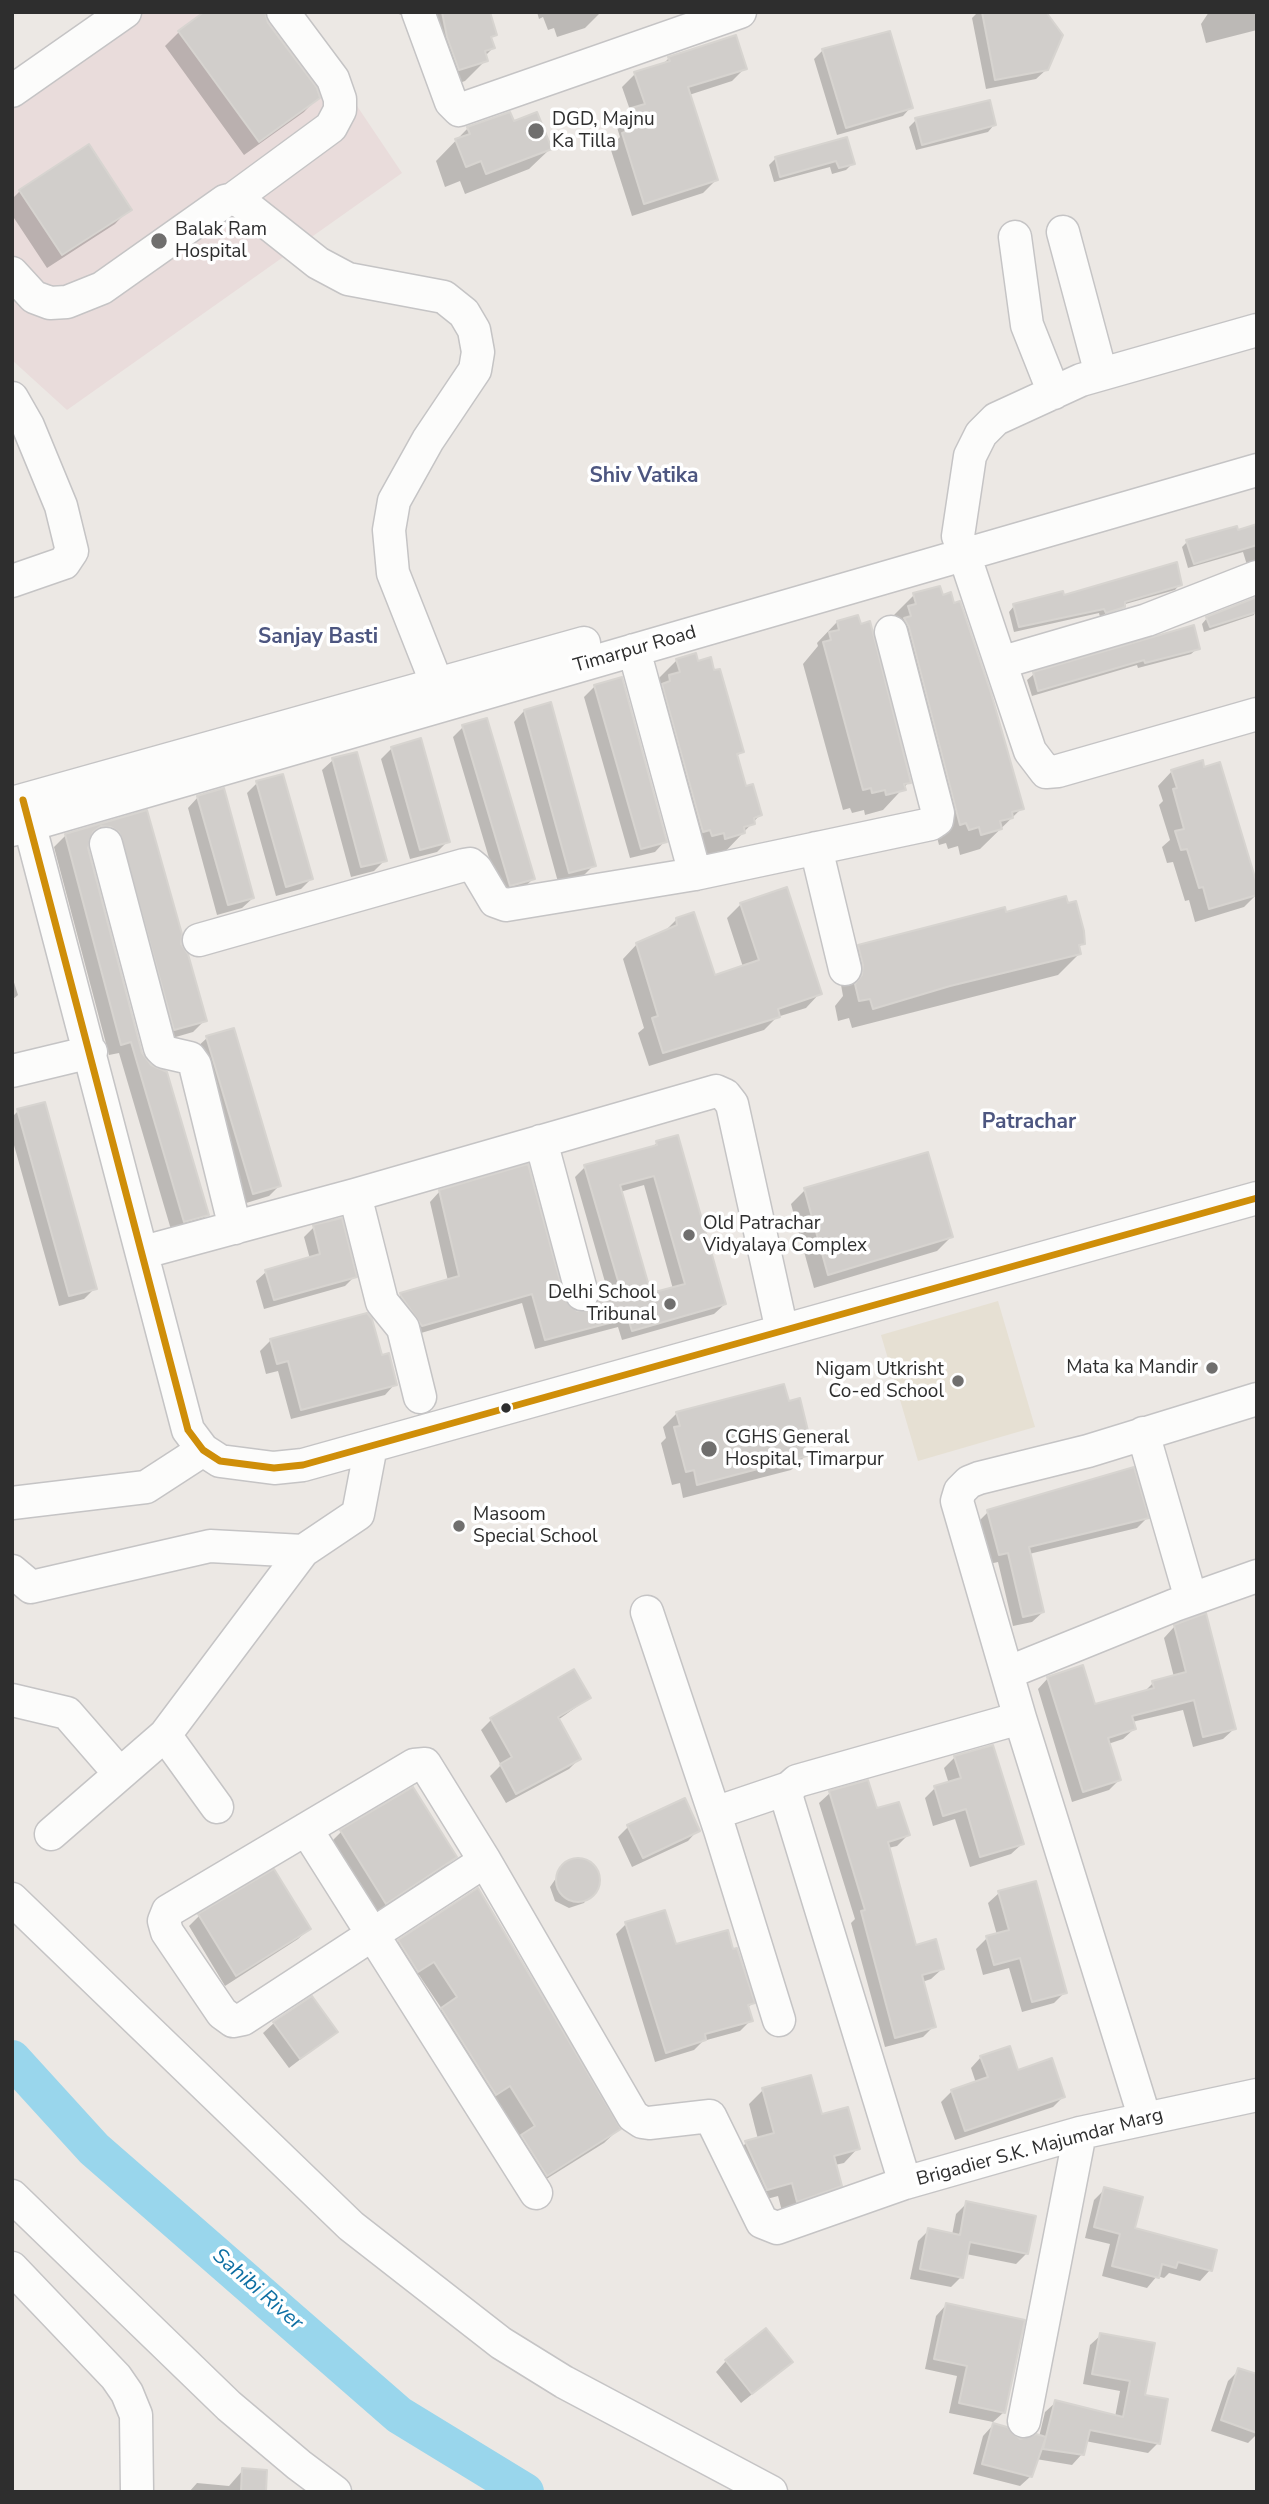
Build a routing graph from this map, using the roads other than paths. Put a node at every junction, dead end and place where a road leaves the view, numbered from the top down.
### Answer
1 (125, 12) edge
2 (283, 12) edge
3 (418, 12) edge
4 (740, 12) edge
5 (12, 91) edge
6 (233, 199) junction
7 (1063, 232) dead end
8 (1015, 237) dead end
9 (12, 273) edge
10 (1257, 330) edge
11 (1101, 374) junction
12 (1054, 393) junction
13 (12, 398) edge
14 (1257, 449) edge
15 (1257, 470) edge
16 (961, 545) junction
17 (1257, 577) edge
18 (12, 581) edge
19 (891, 632) dead end
20 (634, 650) junction
21 (1003, 662) junction
22 (442, 695) junction
23 (1257, 714) edge
24 (20, 815) edge
25 (106, 844) dead end
26 (816, 848) junction
27 (695, 874) junction
28 (199, 940) dead end
29 (845, 969) dead end
30 (91, 1052) junction
31 (12, 1071) edge
32 (541, 1141) junction
33 (355, 1195) junction
34 (1257, 1198) edge
35 (235, 1228) junction
36 (144, 1252) junction
37 (582, 1294) dead end
38 (782, 1331) junction
39 (420, 1397) dead end
40 (1257, 1399) edge
41 (1143, 1433) junction
42 (371, 1446) junction
43 (202, 1450) junction
44 (12, 1503) edge
45 (303, 1551) junction
46 (12, 1571) edge
47 (1257, 1576) edge
48 (1191, 1599) junction
49 (647, 1612) dead end
50 (1007, 1673) junction
51 (12, 1700) edge
52 (1020, 1718) junction
53 (165, 1735) junction
54 (120, 1774) junction
55 (789, 1788) junction
56 (217, 1807) dead end
57 (715, 1813) junction
58 (306, 1829) junction
59 (51, 1835) dead end
60 (485, 1861) junction
61 (12, 1899) edge
62 (372, 1935) junction
63 (779, 2020) dead end
64 (1257, 2095) edge
65 (1145, 2119) junction
66 (1080, 2133) junction
67 (905, 2183) junction
68 (536, 2193) dead end
69 (12, 2196) edge
70 (12, 2268) edge
71 (1024, 2421) dead end
72 (137, 2492) edge
73 (335, 2492) edge
74 (771, 2492) edge

1 - 5 street
2 - 6 street
3 - 4 street
6 - 9 street
6 - 22 street
7 - 11 street
8 - 12 street
10 - 11 street
11 - 12 street
12 - 16 street
13 - 18 street
14 - 16 street, Timarpur Road
15 - 16 street, Timarpur Road
16 - 20 street, Timarpur Road
16 - 21 street
16 - 22 street, Timarpur Road
17 - 21 street
19 - 26 street
20 - 22 street, Timarpur Road
20 - 27 street
21 - 23 street
22 - 24 street, Timarpur Road
24 - 30 street
25 - 35 street
26 - 27 street
26 - 29 street
27 - 28 street
30 - 31 street
30 - 36 street
32 - 33 street
32 - 37 street
32 - 38 street
33 - 35 street
33 - 39 street
34 - 38 street
35 - 36 street
36 - 43 street
38 - 42 street
40 - 41 street
41 - 48 street
41 - 50 street
42 - 43 street
42 - 45 street
43 - 44 street
45 - 46 street
45 - 53 street
47 - 48 street
48 - 50 street
49 - 57 street
50 - 52 street
51 - 54 street
52 - 55 street
52 - 65 street
53 - 54 street
53 - 56 street
54 - 59 street
55 - 57 street
55 - 67 street
57 - 63 street
58 - 60 street
58 - 62 street
58 - 62 street
60 - 62 street
60 - 67 street, Brigadier S.K. Majumdar Marg
61 - 74 street
62 - 68 street
64 - 65 street, Brigadier S.K. Majumdar Marg
65 - 66 street, Brigadier S.K. Majumdar Marg
66 - 67 street, Brigadier S.K. Majumdar Marg
66 - 71 street
69 - 73 street
70 - 72 street

